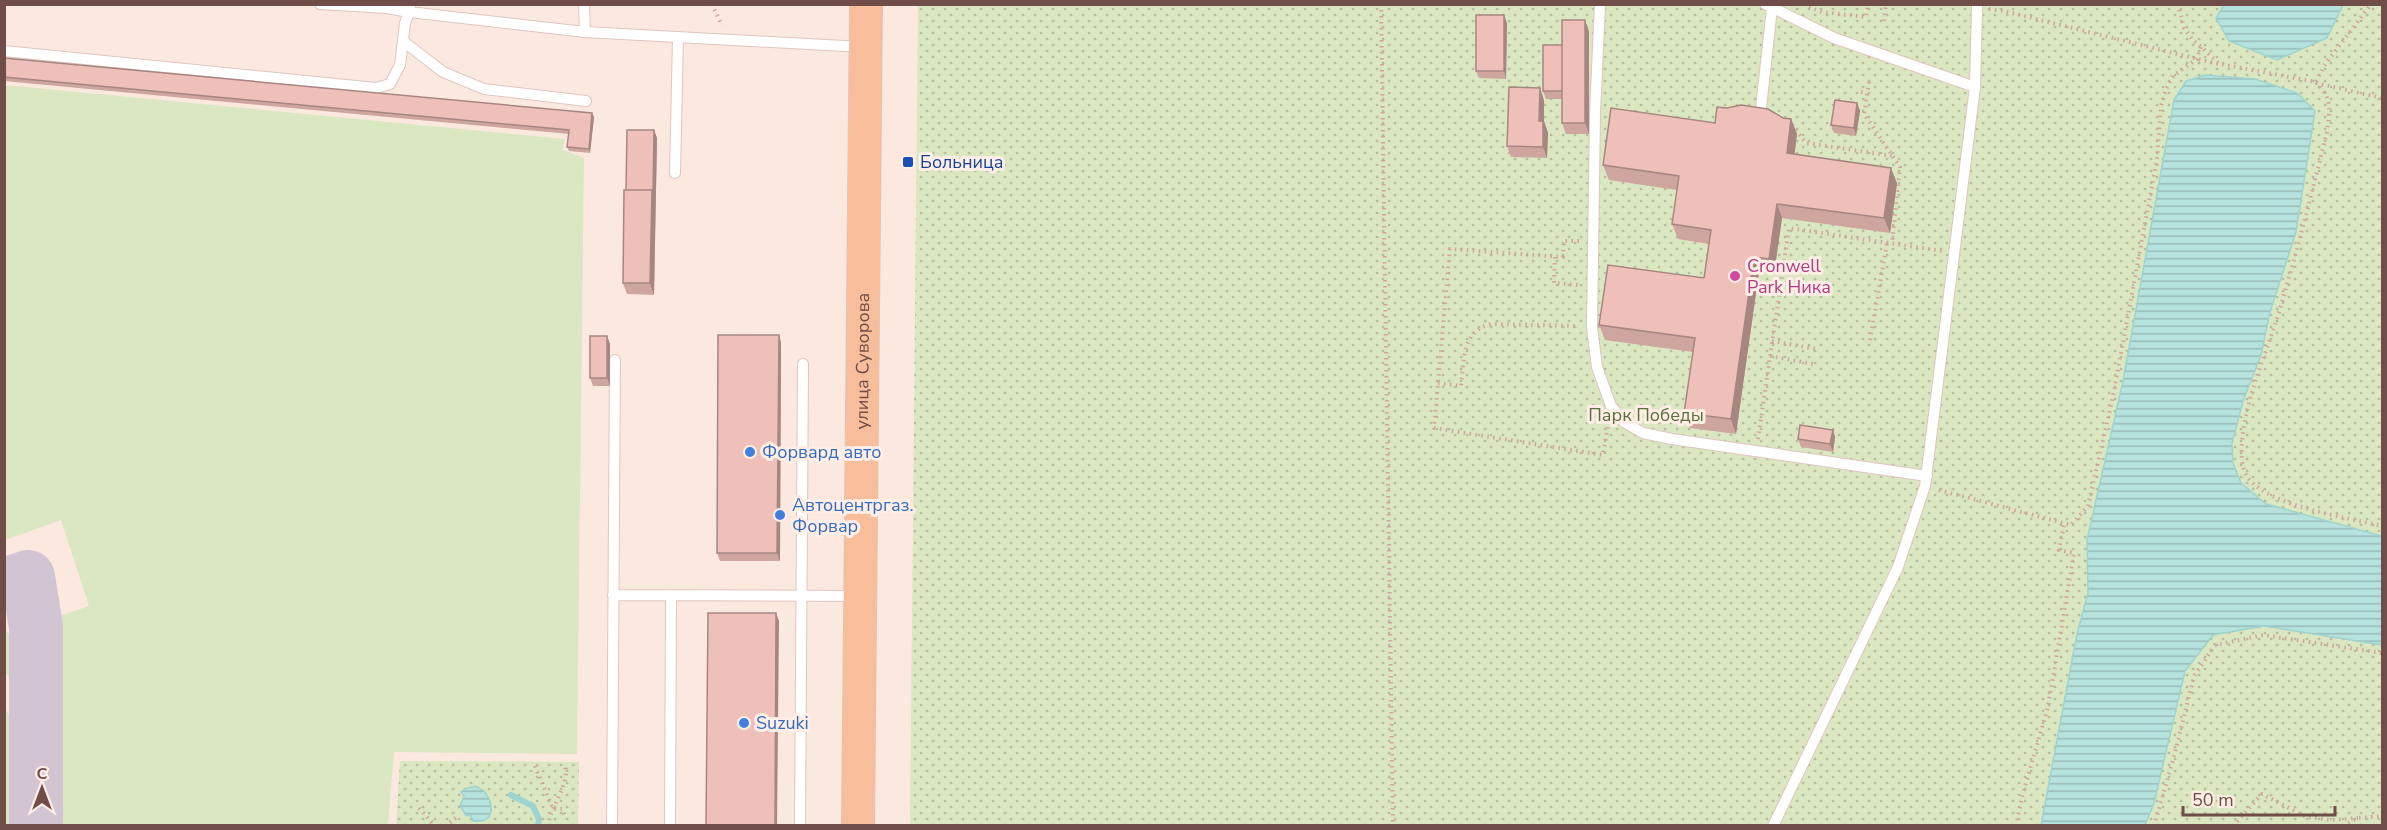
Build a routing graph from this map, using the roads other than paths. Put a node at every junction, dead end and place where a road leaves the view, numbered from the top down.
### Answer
1 (320, 4) edge
2 (584, 4) edge
3 (866, 4) edge
4 (1600, 4) edge
5 (1768, 6) edge
6 (409, 8) edge
7 (1977, 8) dead end
8 (585, 32) junction
9 (678, 37) junction
10 (403, 41) junction
11 (866, 47) junction
12 (4, 51) edge
13 (1975, 87) junction
14 (586, 100) dead end
15 (1761, 115) edge
16 (675, 173) dead end
17 (615, 360) dead end
18 (803, 364) dead end
19 (1926, 481) junction
20 (613, 595) junction
21 (671, 595) junction
22 (802, 596) junction
23 (860, 596) junction
24 (612, 825) edge
25 (670, 825) edge
26 (800, 825) edge
27 (858, 825) edge
28 (1773, 825) edge

1 - 6 lane
2 - 8 lane
3 - 11 main road, улица Суворова
4 - 19 lane
5 - 13 lane
5 - 15 lane
6 - 8 lane
6 - 10 lane
7 - 13 lane
8 - 9 lane
9 - 11 lane
9 - 16 lane
10 - 12 lane
10 - 14 lane
11 - 23 main road, улица Суворова
13 - 19 lane
17 - 20 lane
18 - 22 lane
19 - 28 lane
20 - 21 lane
20 - 24 lane
21 - 22 lane
21 - 25 lane
22 - 23 lane
22 - 26 lane
23 - 27 main road, улица Суворова

